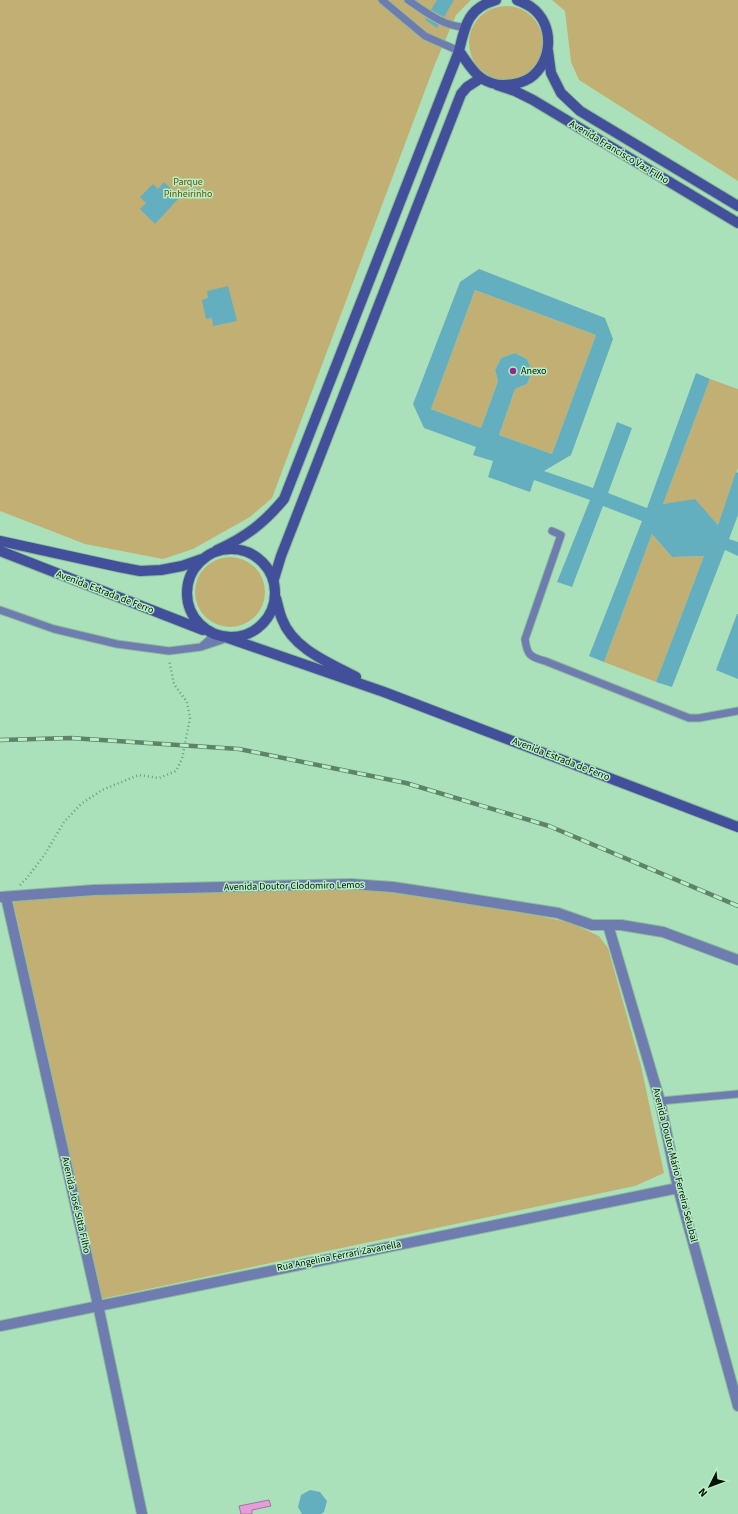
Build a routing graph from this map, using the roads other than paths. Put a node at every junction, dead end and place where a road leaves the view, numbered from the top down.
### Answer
1 (382, 0) edge
2 (408, 0) edge
3 (496, 0) edge
4 (517, 0) edge
5 (464, 27) junction
6 (459, 51) junction
7 (548, 51) junction
8 (481, 78) junction
9 (497, 84) junction
10 (738, 206) edge
11 (738, 223) edge
12 (552, 531) dead end
13 (0, 541) edge
14 (217, 550) junction
15 (0, 551) edge
16 (202, 559) junction
17 (274, 579) junction
18 (276, 597) junction
19 (0, 610) edge
20 (211, 633) junction
21 (228, 638) junction
22 (201, 647) junction
23 (384, 692) junction
24 (738, 711) edge
25 (738, 827) edge
26 (3, 897) edge
27 (608, 925) junction
28 (738, 960) edge
29 (738, 1094) edge
30 (660, 1101) junction
31 (678, 1188) junction
32 (98, 1305) junction
33 (0, 1326) edge
34 (738, 1406) edge
35 (142, 1514) edge

1 - 6 lane
2 - 5 lane
3 - 5 main road
4 - 7 main road, Avenida Francisco Vaz Filho
5 - 6 main road
6 - 8 main road
6 - 14 main road
7 - 9 main road
7 - 10 main road, Avenida Francisco Vaz Filho
8 - 9 main road, Avenida Francisco Vaz Filho
8 - 17 main road
9 - 11 main road, Avenida Francisco Vaz Filho
12 - 24 lane
13 - 16 main road, Avenida Estrada de Ferro
14 - 16 main road, Avenida Estrada de Ferro
14 - 17 main road, Avenida Estrada de Ferro
15 - 20 main road, Avenida Estrada de Ferro
16 - 20 main road, Avenida Estrada de Ferro
17 - 18 main road, Avenida Estrada de Ferro
18 - 21 main road, Avenida Estrada de Ferro
18 - 23 main road, Avenida Estrada de Ferro
19 - 22 lane
20 - 21 main road, Avenida Estrada de Ferro
20 - 22 lane
21 - 22 lane
21 - 23 main road, Avenida Estrada de Ferro
23 - 25 main road, Avenida Estrada de Ferro
26 - 27 street, Avenida Doutor Clodomiro Lemos
26 - 32 street, Avenida José Sitta Filho
27 - 28 street, Avenida Doutor Clodomiro Lemos
27 - 30 street, Avenida Doutor Mário Ferreira Setubal
29 - 30 lane
30 - 31 street, Avenida Doutor Mário Ferreira Setubal
31 - 32 street, Rua Angelina Ferrari Zavanella
31 - 34 street, Avenida Doutor Mário Ferreira Setubal
32 - 33 street, Rua Angelina Ferrari Zavanella
32 - 35 street, Avenida José Sitta Filho

